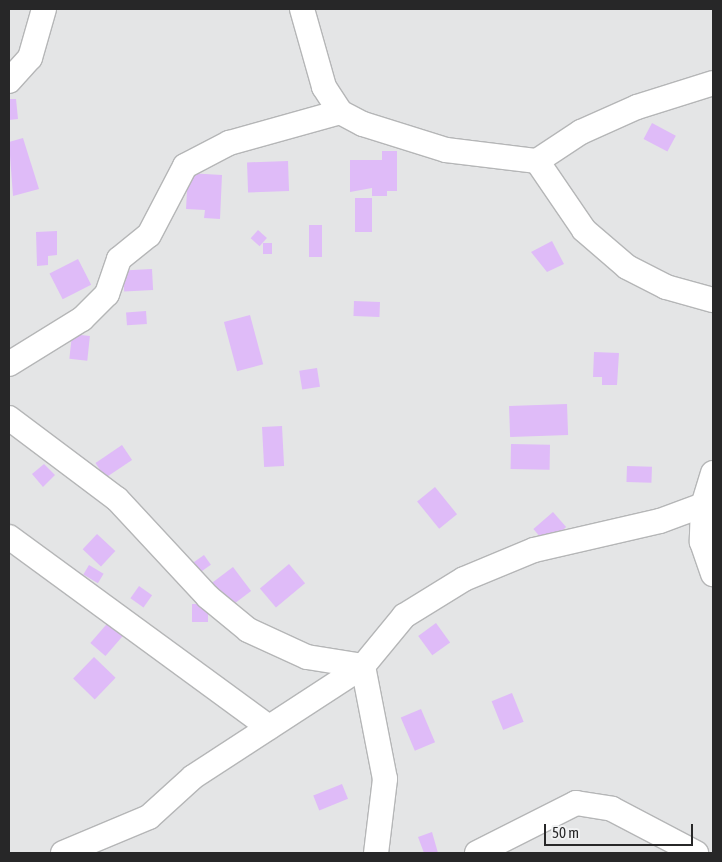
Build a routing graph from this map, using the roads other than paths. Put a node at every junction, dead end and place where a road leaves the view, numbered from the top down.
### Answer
1 (44, 9) edge
2 (302, 9) edge
3 (9, 81) edge
4 (713, 83) edge
5 (340, 112) junction
6 (537, 161) junction
7 (713, 300) edge
8 (9, 364) edge
9 (9, 418) edge
10 (713, 472) edge
11 (703, 505) junction
12 (9, 537) edge
13 (713, 574) edge
14 (363, 666) junction
15 (270, 727) junction
16 (63, 853) edge
17 (376, 853) edge
18 (477, 853) edge
19 (696, 853) edge

1 - 3 street
2 - 5 street
4 - 6 street
5 - 6 street
5 - 8 street
6 - 7 street
9 - 14 street
10 - 11 street
11 - 13 street
11 - 14 street
12 - 15 street
14 - 15 street
14 - 17 street
15 - 16 street
18 - 19 street

